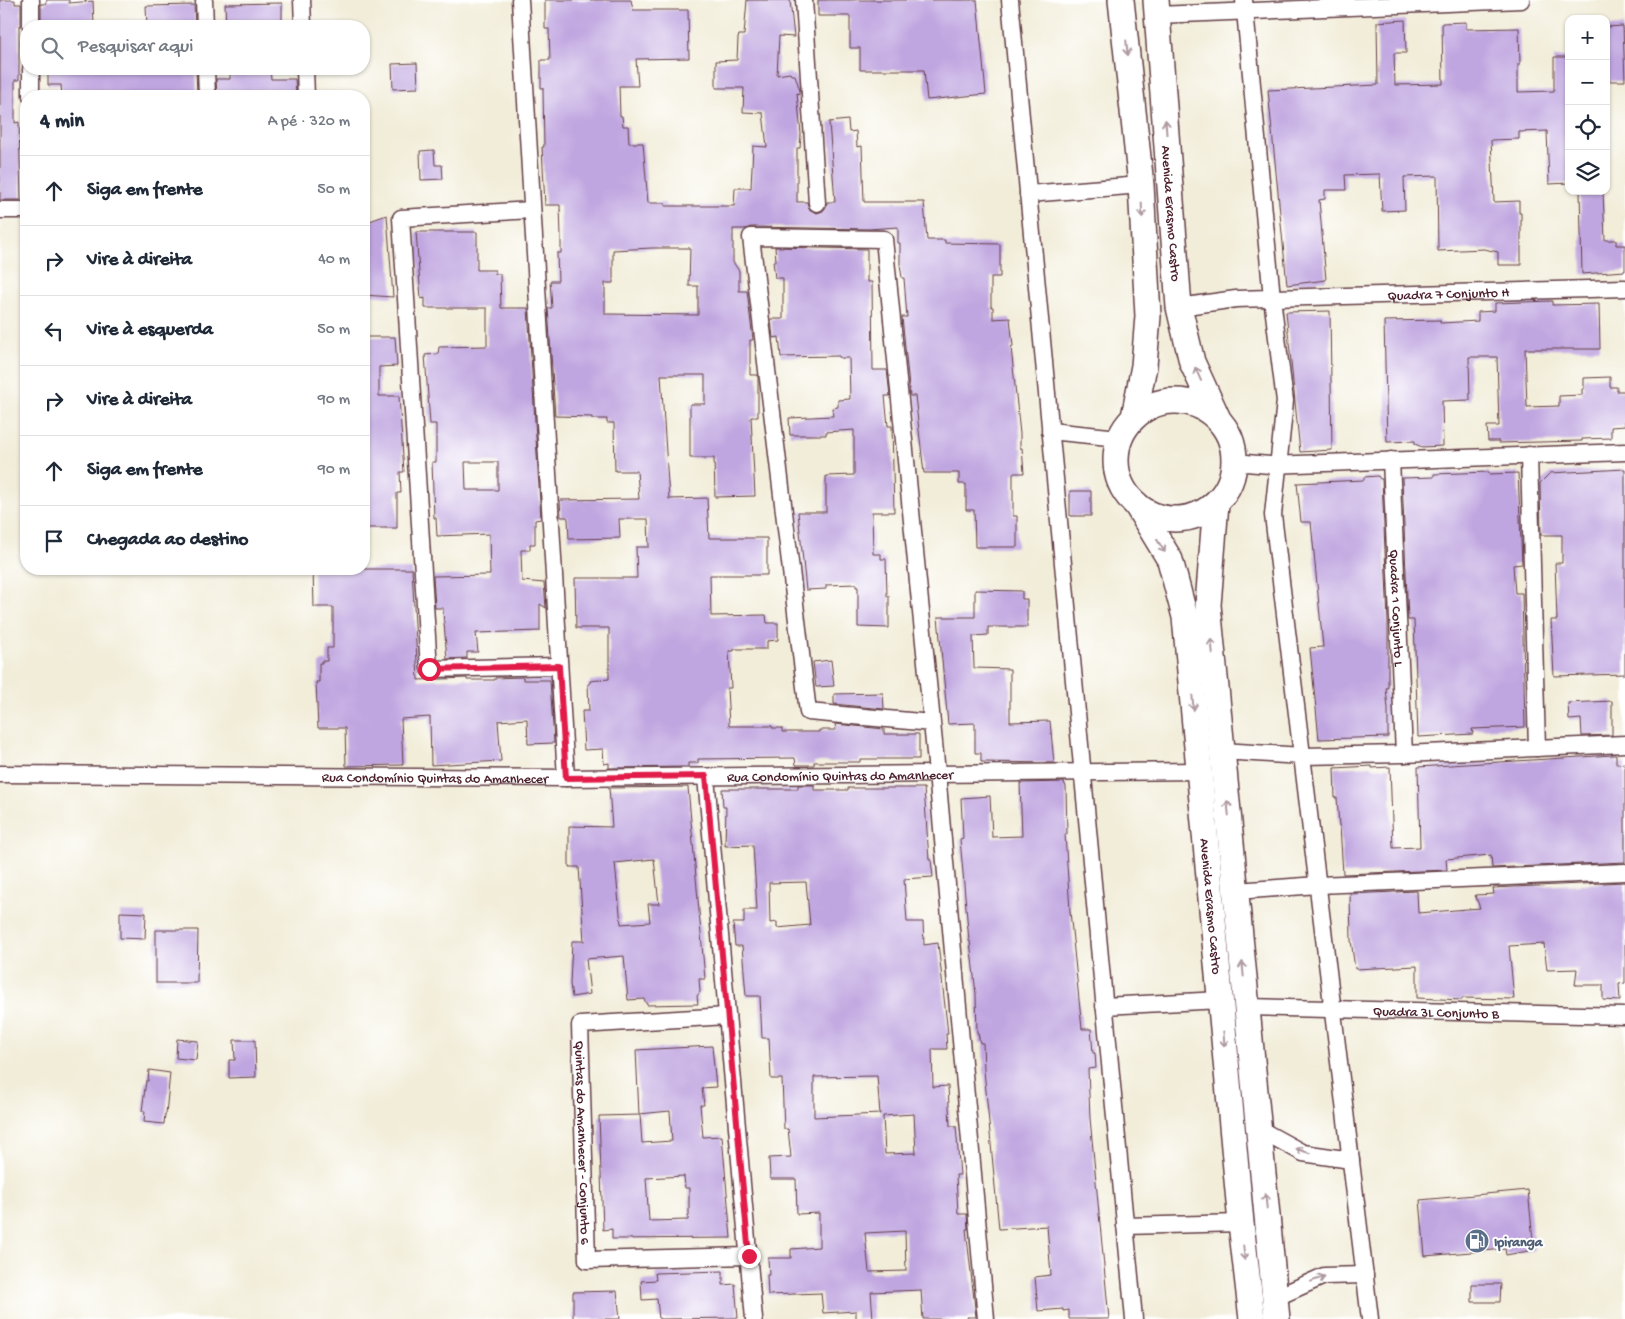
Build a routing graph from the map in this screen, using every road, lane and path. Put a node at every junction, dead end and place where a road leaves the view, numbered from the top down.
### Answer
1 (31, 0) edge
2 (204, 0) edge
3 (302, 0) edge
4 (520, 0) edge
5 (804, 0) edge
6 (1010, 0) edge
7 (1121, 0) edge
8 (1521, 0) edge
9 (1244, 5) edge
10 (1156, 7) edge
11 (31, 20) edge
12 (205, 20) edge
13 (303, 20) edge
14 (31, 75) edge
15 (206, 75) edge
16 (305, 75) edge
17 (31, 90) edge
18 (207, 90) edge
19 (306, 90) edge
20 (1141, 185) junction
21 (1028, 194) junction
22 (816, 203) dead end
23 (0, 210) edge
24 (20, 210) edge
25 (532, 210) junction
26 (1625, 288) edge
27 (1272, 298) junction
28 (1179, 307) junction
29 (1134, 417) junction
30 (1218, 419) junction
31 (1050, 431) junction
32 (1119, 438) junction
33 (1625, 452) edge
34 (1529, 455) junction
35 (1391, 460) junction
36 (1234, 462) junction
37 (1278, 464) junction
38 (1216, 503) junction
39 (1136, 504) junction
40 (559, 666) junction
41 (932, 723) junction
42 (1625, 744) edge
43 (1537, 748) junction
44 (1222, 751) junction
45 (1404, 754) junction
46 (1302, 756) junction
47 (1082, 771) junction
48 (1199, 771) junction
49 (937, 773) junction
50 (0, 774) edge
51 (706, 776) junction
52 (566, 778) junction
53 (1625, 872) edge
54 (1318, 885) junction
55 (1236, 891) junction
56 (1221, 1000) junction
57 (1104, 1006) junction
58 (1247, 1007) junction
59 (1333, 1009) junction
60 (727, 1016) junction
61 (1625, 1016) edge
62 (1259, 1129) junction
63 (1351, 1160) junction
64 (1241, 1223) junction
65 (1125, 1226) junction
66 (749, 1256) junction
67 (1365, 1275) junction
68 (1276, 1309) edge
69 (754, 1319) edge
70 (986, 1319) edge
71 (1134, 1319) edge
72 (1252, 1319) edge
73 (1370, 1319) edge

1 - 11 street
2 - 12 street
3 - 13 street
4 - 25 street
5 - 22 street
6 - 21 street
7 -> 20 main road, Avenida Erasmo Castro
8 - 9 street
9 - 10 street
9 - 27 street
28 -> 10 main road, Avenida Erasmo Castro
14 - 17 street
15 - 18 street
16 - 19 street
20 - 21 street
20 -> 29 main road, Avenida Erasmo Castro
21 - 31 street
23 - 24 street
25 - 40 street
25 - 40 street
26 - 27 street, Quadra 7 Conjunto H
27 - 28 street, Quadra 7 Conjunto H
27 - 37 street
30 -> 28 main road, Avenida Erasmo Castro
29 - 30 main road
29 - 32 main road
30 - 36 main road
31 - 32 street
31 - 47 street
32 - 39 main road
33 - 34 street
34 - 35 street
34 - 43 street
35 - 37 street
35 - 45 street, Quadra 1 Conjunto L
36 - 37 street
36 - 38 main road
37 - 46 street
38 - 39 main road
44 -> 38 main road, Avenida Erasmo Castro
39 -> 48 main road, Avenida Erasmo Castro
40 - 52 street
41 - 41 street
41 - 49 street
42 - 43 street
43 - 45 street
44 - 46 street
55 -> 44 main road, Avenida Erasmo Castro
45 - 46 street
46 - 54 street
47 - 48 street, Rua Condomínio Quintas do Amanhecer
47 - 49 street, Rua Condomínio Quintas do Amanhecer
47 - 57 street
48 - 56 main road, Avenida Erasmo Castro
49 - 51 street, Rua Condomínio Quintas do Amanhecer
49 - 70 street
50 - 52 street, Rua Condomínio Quintas do Amanhecer
51 - 52 street, Rua Condomínio Quintas do Amanhecer
51 - 60 street
53 - 54 street
54 - 55 street
54 - 59 street
58 -> 55 main road, Avenida Erasmo Castro
56 - 57 street
56 -> 64 main road, Avenida Erasmo Castro
57 - 65 street
58 - 59 street, Quadra 3L Conjunto B
58 - 62 main road, Avenida Erasmo Castro
59 - 61 street, Quadra 3L Conjunto B
59 - 63 street
60 - 66 street
60 - 66 street, Quintas do Amanhecer - Conjunto 6
63 -> 62 street
68 -> 62 main road, Avenida Erasmo Castro
63 - 67 street
64 - 65 street
64 -> 72 main road, Avenida Erasmo Castro
65 - 71 street
66 - 69 street
68 -> 67 street
67 - 73 street

